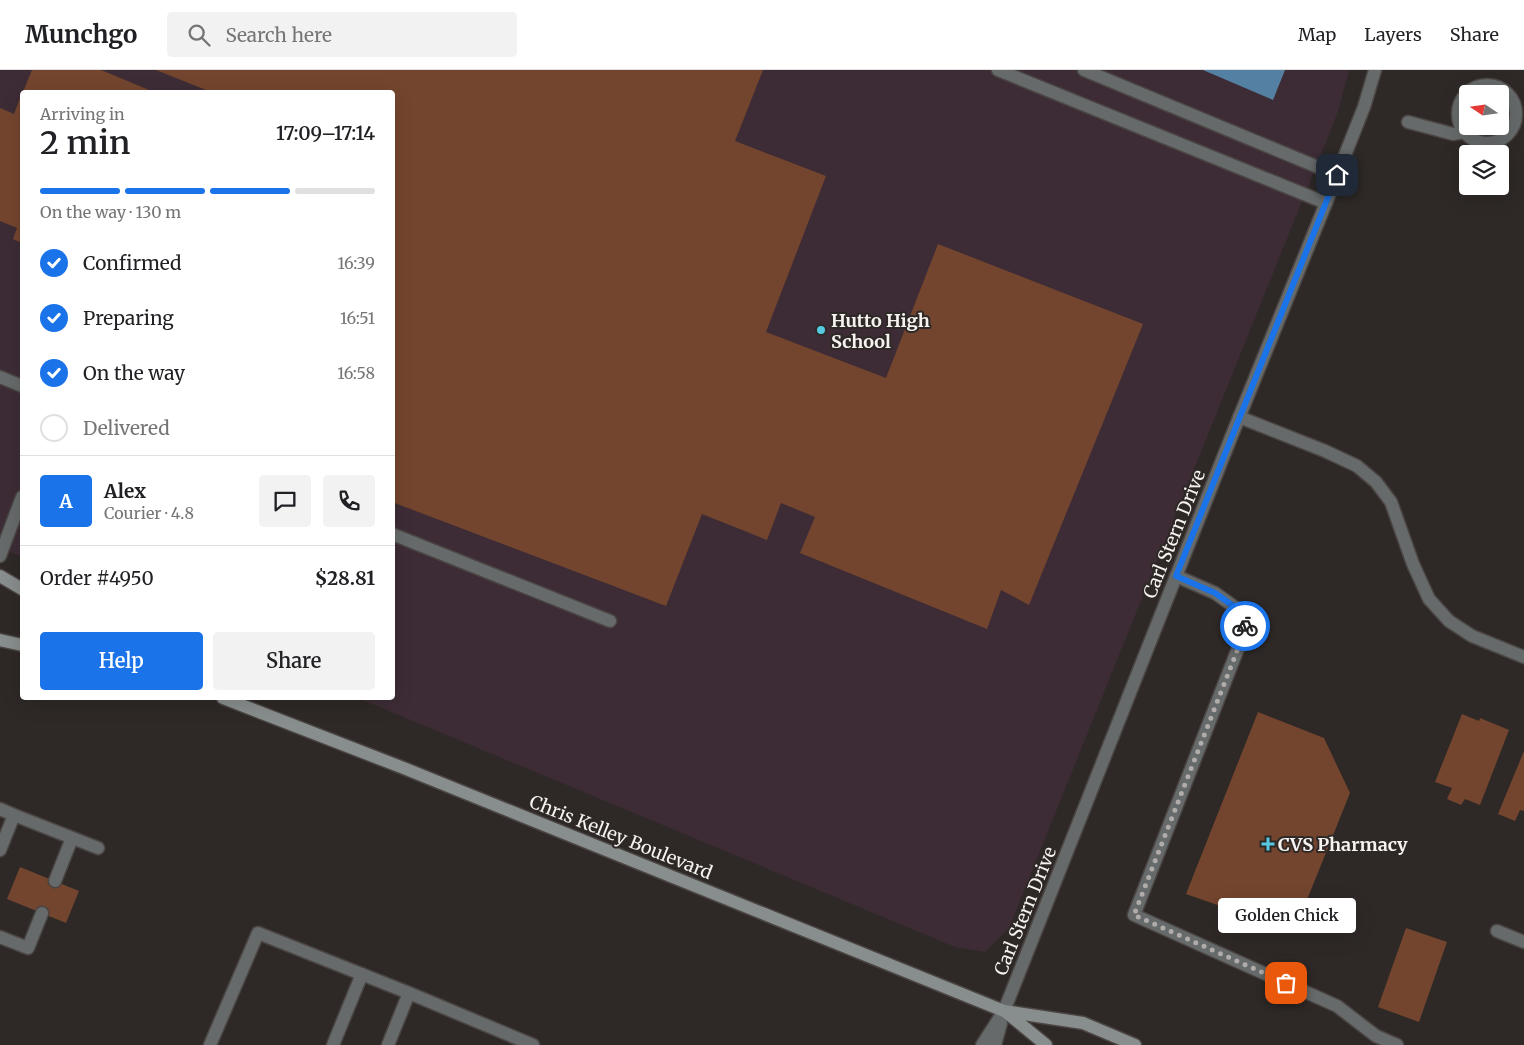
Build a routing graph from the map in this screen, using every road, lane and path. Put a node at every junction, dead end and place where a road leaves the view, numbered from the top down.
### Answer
1 (998, 70) edge
2 (1084, 70) edge
3 (1375, 70) edge
4 (1408, 122) dead end
5 (1465, 132) joint
6 (1459, 133) edge
7 (1337, 175) junction
8 (1326, 203) junction
9 (0, 377) edge
10 (20, 385) edge
11 (1239, 417) junction
12 (20, 502) edge
13 (395, 535) edge
14 (0, 556) edge
15 (0, 576) edge
16 (1176, 576) junction
17 (20, 588) edge
18 (610, 621) dead end
19 (0, 640) edge
20 (20, 645) edge
21 (1524, 657) edge
22 (228, 700) edge
23 (0, 809) edge
24 (14, 815) junction
25 (72, 838) junction
26 (98, 848) dead end
27 (0, 850) edge
28 (55, 881) dead end
29 (42, 914) dead end
30 (1496, 931) dead end
31 (0, 937) edge
32 (1524, 942) edge
33 (362, 974) junction
34 (409, 993) junction
35 (1004, 1011) junction
36 (210, 1045) edge
37 (333, 1045) edge
38 (388, 1045) edge
39 (533, 1045) edge
40 (982, 1045) edge
41 (995, 1045) edge
42 (1046, 1045) edge
43 (1135, 1045) edge
44 (1397, 1045) edge

1 - 8 street
2 - 7 street
3 - 7 street, Carl Stern Drive
4 - 6 street
5 - 5 street
7 - 8 street, Carl Stern Drive
8 - 11 street, Carl Stern Drive
9 - 10 street
11 - 16 street, Carl Stern Drive
11 - 21 street
12 - 14 street
13 - 18 street
15 - 17 main road
16 - 35 street, Carl Stern Drive
16 - 44 street
19 - 20 main road
22 - 35 main road, Chris Kelley Boulevard
23 - 24 street
24 - 25 street
24 - 27 street
25 - 26 street
25 - 28 street
29 - 31 street
30 - 32 street
33 - 34 street
33 - 36 street
33 - 37 street
34 - 38 street
34 - 39 street
35 - 40 street, Carl Stern Drive
35 - 41 street, Carl Stern Drive
35 - 42 main road, Chris Kelley Boulevard
35 - 43 main road, Chris Kelley Boulevard

